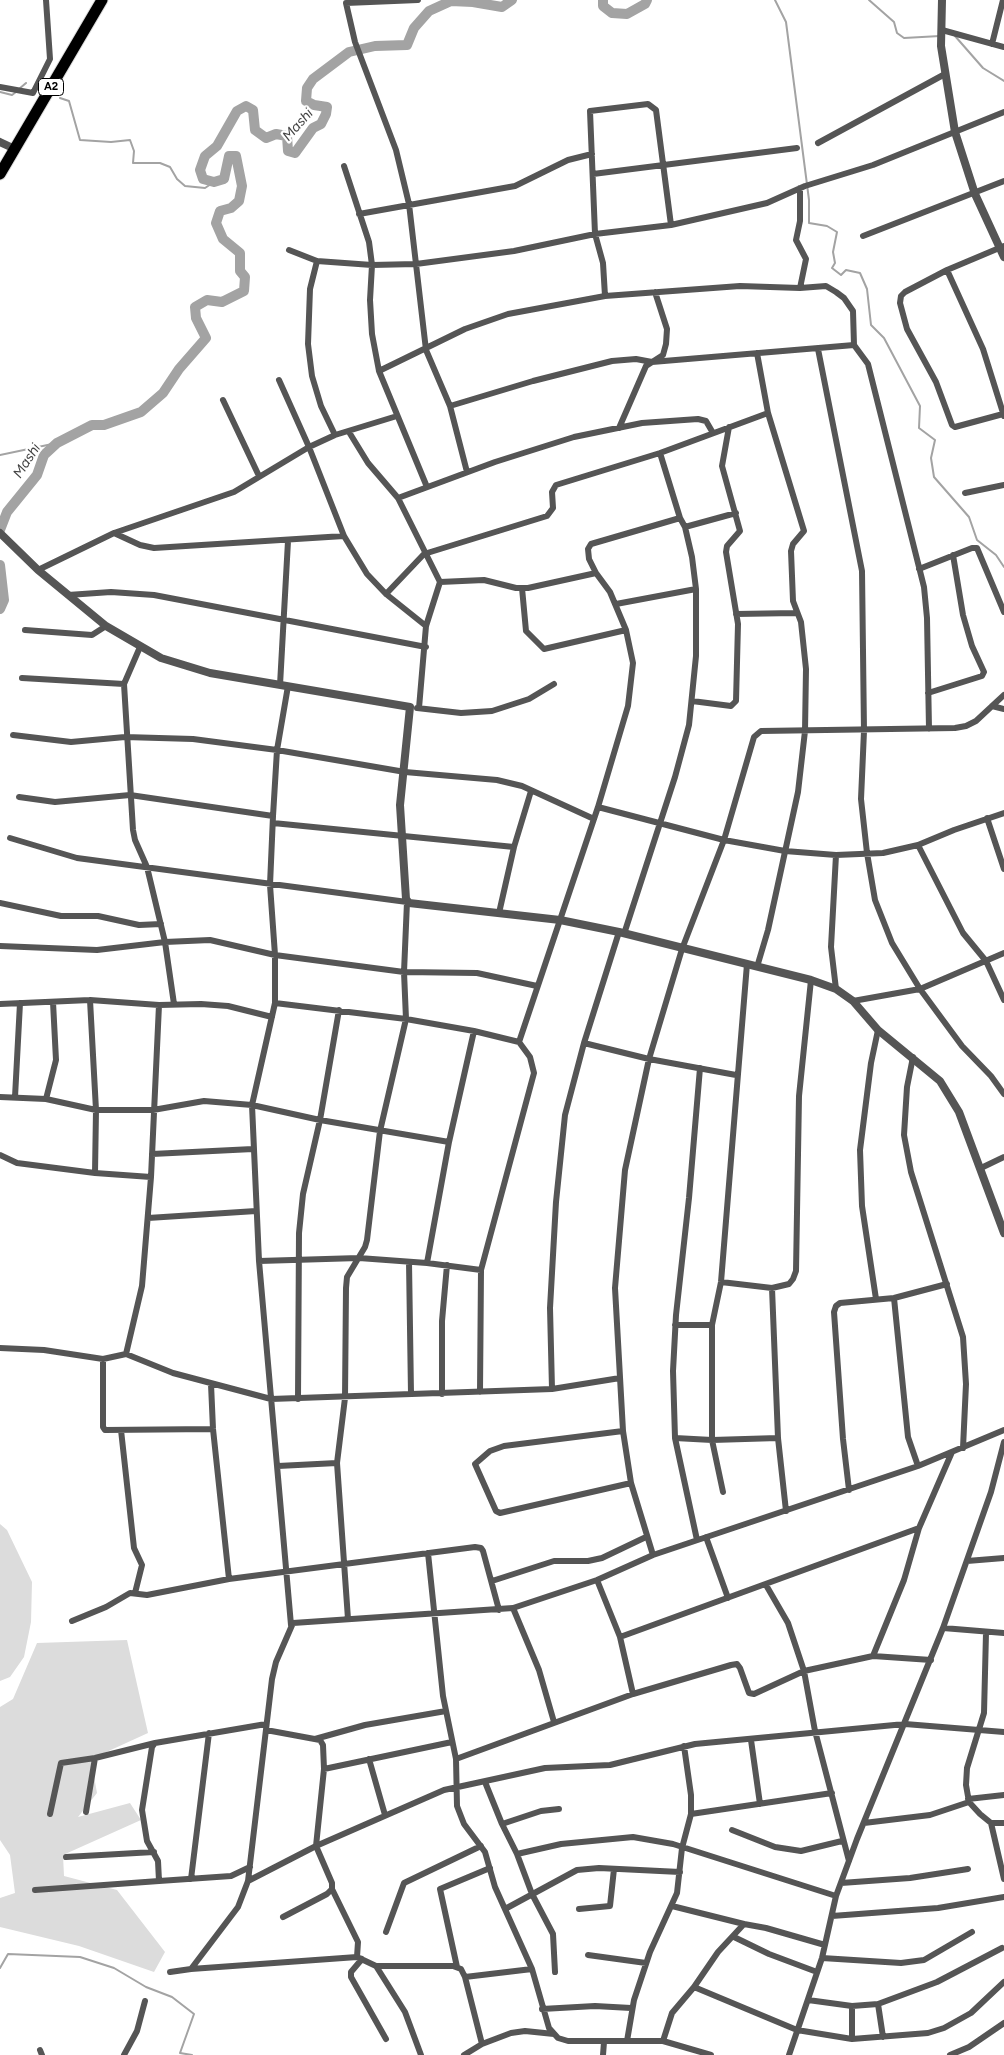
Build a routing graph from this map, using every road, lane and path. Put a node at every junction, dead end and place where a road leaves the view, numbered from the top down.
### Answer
1 (46, 0) edge
2 (93, 0) edge
3 (102, 0) edge
4 (408, 0) edge
5 (418, 0) edge
6 (942, 0) edge
7 (1003, 0) edge
8 (345, 1) edge
9 (942, 30) junction
10 (992, 44) junction
11 (1004, 47) edge
12 (945, 74) junction
13 (0, 87) edge
14 (1004, 112) edge
15 (955, 132) junction
16 (818, 143) dead end
17 (8, 145) edge
18 (797, 148) dead end
19 (592, 154) junction
20 (0, 159) edge
21 (663, 164) junction
22 (344, 166) dead end
23 (0, 174) edge
24 (593, 174) junction
25 (1004, 181) edge
26 (802, 187) junction
27 (975, 194) junction
28 (409, 204) junction
29 (359, 214) junction
30 (671, 225) junction
31 (595, 234) junction
32 (863, 236) dead end
33 (1002, 247) edge
34 (289, 250) dead end
35 (1004, 257) edge
36 (317, 261) junction
37 (416, 264) junction
38 (372, 265) junction
39 (947, 270) junction
40 (800, 288) junction
41 (655, 292) junction
42 (605, 296) junction
43 (854, 345) junction
44 (818, 349) junction
45 (426, 350) junction
46 (757, 353) junction
47 (652, 362) junction
48 (380, 371) junction
49 (279, 380) dead end
50 (223, 400) dead end
51 (450, 406) junction
52 (768, 413) junction
53 (397, 416) junction
54 (1003, 416) edge
55 (729, 427) junction
56 (618, 428) junction
57 (349, 432) junction
58 (713, 433) junction
59 (336, 435) junction
60 (309, 447) junction
61 (660, 453) junction
62 (468, 472) junction
63 (258, 476) junction
64 (1004, 485) edge
65 (427, 487) junction
66 (965, 493) dead end
67 (398, 498) junction
68 (736, 513) junction
69 (680, 518) junction
70 (685, 527) junction
71 (114, 533) junction
72 (2, 535) edge
73 (344, 536) junction
74 (288, 540) junction
75 (424, 554) junction
76 (954, 556) junction
77 (919, 569) junction
78 (38, 570) junction
79 (596, 573) junction
80 (440, 582) junction
81 (522, 588) junction
82 (696, 589) junction
83 (386, 594) junction
84 (68, 595) junction
85 (616, 604) junction
86 (1004, 612) edge
87 (796, 613) junction
88 (736, 614) junction
89 (285, 621) junction
90 (106, 626) junction
91 (426, 626) junction
92 (25, 630) dead end
93 (626, 630) junction
94 (140, 647) junction
95 (426, 647) junction
96 (22, 678) dead end
97 (124, 684) junction
98 (554, 684) dead end
99 (284, 685) junction
100 (928, 693) junction
101 (1004, 694) edge
102 (692, 701) junction
103 (992, 706) junction
104 (410, 707) junction
105 (419, 708) junction
106 (1004, 709) edge
107 (929, 729) junction
108 (805, 731) junction
109 (864, 731) junction
110 (13, 734) dead end
111 (125, 736) junction
112 (276, 750) junction
113 (405, 772) junction
114 (531, 791) junction
115 (130, 795) junction
116 (19, 797) dead end
117 (598, 807) junction
118 (1004, 813) edge
119 (987, 818) junction
120 (273, 819) junction
121 (594, 819) junction
122 (661, 823) junction
123 (401, 836) junction
124 (10, 838) dead end
125 (724, 840) junction
126 (918, 845) junction
127 (514, 847) junction
128 (785, 851) junction
129 (867, 854) junction
130 (836, 855) junction
131 (147, 867) junction
132 (1004, 869) edge
133 (270, 886) junction
134 (407, 902) junction
135 (0, 903) edge
136 (499, 913) junction
137 (560, 920) junction
138 (161, 924) junction
139 (622, 933) junction
140 (165, 942) junction
141 (0, 946) edge
142 (682, 949) junction
143 (1004, 953) edge
144 (275, 955) junction
145 (986, 961) junction
146 (746, 964) junction
147 (757, 967) junction
148 (404, 972) junction
149 (811, 980) junction
150 (537, 986) junction
151 (836, 989) junction
152 (920, 989) junction
153 (90, 1000) junction
154 (1004, 1000) edge
155 (854, 1001) junction
156 (53, 1002) junction
157 (20, 1003) junction
158 (275, 1003) junction
159 (0, 1004) edge
160 (174, 1004) junction
161 (160, 1005) junction
162 (339, 1010) junction
163 (272, 1018) junction
164 (406, 1019) junction
165 (878, 1030) junction
166 (474, 1031) junction
167 (519, 1042) junction
168 (584, 1043) junction
169 (913, 1057) junction
170 (649, 1059) junction
171 (700, 1068) junction
172 (736, 1075) junction
173 (1004, 1094) edge
174 (16, 1097) junction
175 (0, 1098) edge
176 (46, 1098) junction
177 (252, 1105) junction
178 (96, 1110) junction
179 (153, 1110) junction
180 (320, 1120) junction
181 (380, 1131) junction
182 (449, 1142) junction
183 (253, 1149) junction
184 (152, 1154) junction
185 (0, 1155) edge
186 (1004, 1156) edge
187 (981, 1168) junction
188 (95, 1173) junction
189 (151, 1177) junction
190 (256, 1211) junction
191 (148, 1218) junction
192 (1004, 1233) edge
193 (359, 1258) junction
194 (299, 1260) junction
195 (259, 1261) junction
196 (410, 1262) junction
197 (427, 1263) junction
198 (446, 1265) junction
199 (481, 1270) junction
200 (721, 1282) junction
201 (947, 1284) junction
202 (772, 1288) junction
203 (894, 1298) junction
204 (876, 1299) junction
205 (675, 1325) junction
206 (712, 1326) junction
207 (0, 1348) edge
208 (126, 1354) junction
209 (103, 1360) junction
210 (620, 1378) junction
211 (211, 1384) junction
212 (552, 1389) junction
213 (480, 1392) junction
214 (411, 1394) junction
215 (442, 1394) junction
216 (345, 1398) junction
217 (271, 1399) junction
218 (298, 1399) junction
219 (213, 1429) junction
220 (121, 1430) junction
221 (623, 1430) junction
222 (1004, 1430) edge
223 (674, 1438) junction
224 (778, 1438) junction
225 (712, 1440) junction
226 (1004, 1442) edge
227 (963, 1448) junction
228 (952, 1452) junction
229 (1002, 1455) edge
230 (337, 1463) junction
231 (278, 1466) junction
232 (918, 1466) junction
233 (631, 1483) junction
234 (849, 1490) junction
235 (723, 1492) dead end
236 (786, 1511) junction
237 (919, 1528) junction
238 (646, 1537) junction
239 (706, 1537) junction
240 (697, 1540) junction
241 (428, 1553) junction
242 (653, 1555) junction
243 (1004, 1558) edge
244 (968, 1560) junction
245 (344, 1564) junction
246 (287, 1571) junction
247 (229, 1579) junction
248 (492, 1580) junction
249 (597, 1580) junction
250 (766, 1585) junction
251 (135, 1593) junction
252 (728, 1598) junction
253 (513, 1608) junction
254 (499, 1610) junction
255 (432, 1614) junction
256 (348, 1619) junction
257 (72, 1621) dead end
258 (291, 1625) junction
259 (943, 1628) junction
260 (986, 1633) junction
261 (1004, 1633) edge
262 (620, 1637) junction
263 (873, 1656) junction
264 (931, 1660) junction
265 (804, 1670) junction
266 (633, 1694) junction
267 (446, 1711) junction
268 (554, 1722) junction
269 (906, 1724) junction
270 (266, 1727) junction
271 (979, 1729) junction
272 (814, 1731) junction
273 (1004, 1732) edge
274 (209, 1733) junction
275 (313, 1739) junction
276 (751, 1740) junction
277 (452, 1742) junction
278 (155, 1743) junction
279 (684, 1746) junction
280 (95, 1758) junction
281 (369, 1759) junction
282 (456, 1760) junction
283 (324, 1769) junction
284 (485, 1782) junction
285 (458, 1786) junction
286 (832, 1793) junction
287 (1004, 1795) edge
288 (969, 1800) junction
289 (760, 1804) junction
290 (559, 1809) dead end
291 (86, 1812) dead end
292 (50, 1814) dead end
293 (691, 1814) junction
294 (384, 1815) junction
295 (991, 1822) junction
296 (864, 1823) junction
297 (1004, 1823) edge
298 (502, 1824) junction
299 (732, 1830) dead end
300 (842, 1842) junction
301 (316, 1846) junction
302 (481, 1846) junction
303 (682, 1848) junction
304 (154, 1852) junction
305 (517, 1854) junction
306 (66, 1857) dead end
307 (849, 1861) junction
308 (250, 1867) junction
309 (490, 1868) junction
310 (614, 1869) junction
311 (968, 1869) dead end
312 (680, 1872) junction
313 (191, 1879) junction
314 (1004, 1879) edge
315 (158, 1881) junction
316 (248, 1881) junction
317 (841, 1883) junction
318 (332, 1889) junction
319 (36, 1890) dead end
320 (532, 1894) junction
321 (836, 1896) junction
322 (1004, 1897) edge
323 (672, 1906) junction
324 (579, 1909) dead end
325 (505, 1910) junction
326 (832, 1916) junction
327 (283, 1917) dead end
328 (744, 1924) junction
329 (386, 1932) dead end
330 (972, 1932) dead end
331 (734, 1937) junction
332 (825, 1945) junction
333 (1002, 1948) dead end
334 (588, 1955) dead end
335 (359, 1958) junction
336 (822, 1958) junction
337 (646, 1963) junction
338 (376, 1966) junction
339 (457, 1967) junction
340 (191, 1969) junction
341 (532, 1969) junction
342 (170, 1972) dead end
343 (555, 1972) dead end
344 (817, 1972) junction
345 (465, 1976) junction
346 (1004, 1982) edge
347 (694, 1987) junction
348 (808, 2000) junction
349 (145, 2001) dead end
350 (878, 2004) junction
351 (852, 2006) junction
352 (631, 2008) junction
353 (542, 2009) junction
354 (1004, 2023) edge
355 (797, 2030) junction
356 (554, 2034) junction
357 (883, 2037) junction
358 (386, 2039) dead end
359 (852, 2039) junction
360 (627, 2041) junction
361 (663, 2041) junction
362 (604, 2042) junction
363 (482, 2044) junction
364 (124, 2055) edge
365 (422, 2055) edge
366 (464, 2055) edge
367 (603, 2055) edge
368 (711, 2055) edge
369 (789, 2055) edge
370 (950, 2055) edge

1 - 13 street
2 - 17 highway, A2
3 - 17 highway, A2
4 - 5 street
4 - 8 street
6 - 9 street
7 - 10 street
8 - 28 street
9 - 10 street
9 - 12 street
10 - 11 street
12 - 15 street
12 - 16 street
14 - 15 street
15 - 26 street
15 - 27 street
17 - 20 highway, A2
17 - 23 highway, A2
18 - 21 street
19 - 21 street
19 - 24 street
19 - 28 street
21 - 24 street
21 - 30 street
22 - 29 street
24 - 31 street
25 - 27 street
26 - 30 street
26 - 40 street
27 - 32 street
27 - 33 street
28 - 29 street
28 - 37 street
29 - 38 street
30 - 31 street
31 - 37 street
31 - 42 street
33 - 35 street
33 - 39 street
34 - 36 street
36 - 38 street
36 - 59 street
37 - 38 street
37 - 45 street
38 - 48 street
39 - 54 street
39 - 54 street
40 - 41 street
40 - 43 street
41 - 42 street
41 - 47 street
42 - 45 street
43 - 44 street
43 - 77 street
44 - 46 street
44 - 109 street
45 - 48 street
45 - 51 street
46 - 47 street
46 - 52 street
47 - 51 street
47 - 56 street
48 - 53 street
49 - 60 street
50 - 63 street
51 - 62 street
52 - 55 street
52 - 87 street
53 - 57 street
53 - 65 street
55 - 58 street
55 - 68 street
56 - 58 street
56 - 62 street
57 - 59 street
57 - 67 street
58 - 61 street
59 - 60 street
60 - 63 street
60 - 73 street
61 - 69 street
61 - 75 street
62 - 65 street
63 - 71 street
64 - 66 street
65 - 67 street
67 - 75 street
68 - 70 street
68 - 88 street
69 - 70 street
69 - 79 street
70 - 82 street
71 - 74 street
71 - 78 street
72 - 78 street
73 - 74 street
73 - 83 street
74 - 89 street
75 - 80 street
75 - 83 street
76 - 77 street
76 - 86 street
76 - 100 street
77 - 100 street
78 - 84 street
79 - 81 street
79 - 85 street
80 - 81 street
80 - 91 street
81 - 93 street
82 - 85 street
82 - 102 street
83 - 91 street
84 - 89 street
84 - 90 street
85 - 93 street
87 - 88 street
87 - 108 street
88 - 102 street
89 - 95 street
89 - 99 street
90 - 92 street
90 - 94 street
91 - 95 street
93 - 117 street
94 - 97 street
94 - 99 street
95 - 105 street
96 - 97 street
97 - 111 street
98 - 105 street
99 - 104 street
99 - 112 street
100 - 107 street
101 - 103 street
102 - 122 street
103 - 106 street
103 - 107 street
104 - 105 street
104 - 113 street
107 - 109 street
108 - 109 street
108 - 125 street
108 - 128 street
109 - 129 street
110 - 111 street
111 - 112 street
111 - 115 street
112 - 113 street
112 - 120 street
113 - 114 street
113 - 123 street
114 - 121 street
114 - 127 street
115 - 116 street
115 - 120 street
115 - 131 street
117 - 121 street
117 - 122 street
118 - 119 street
119 - 126 street
119 - 132 street
120 - 123 street
120 - 133 street
121 - 137 street
122 - 125 street
122 - 139 street
123 - 127 street
123 - 134 street
124 - 131 street
125 - 128 street
125 - 142 street
126 - 129 street
126 - 145 street
127 - 136 street
128 - 130 street
128 - 147 street
129 - 130 street
129 - 152 street
130 - 151 street
131 - 133 street
131 - 138 street
133 - 134 street
133 - 144 street
134 - 136 street
134 - 148 street
135 - 138 street
136 - 137 street
137 - 139 street
137 - 150 street
138 - 140 street
139 - 142 street
139 - 168 street
140 - 141 street
140 - 144 street
140 - 160 street
142 - 146 street
142 - 170 street
143 - 145 street
144 - 148 street
144 - 158 street
145 - 152 street
145 - 154 street
146 - 147 street
146 - 172 street
147 - 149 street
148 - 150 street
148 - 164 street
149 - 151 street
149 - 202 street
150 - 167 street
151 - 155 street
152 - 155 street
152 - 173 street
153 - 156 street
153 - 161 street
153 - 178 street
155 - 165 street
156 - 157 street
156 - 176 street
157 - 159 street
157 - 174 street
158 - 162 street
158 - 163 street
160 - 161 street
160 - 163 street
161 - 179 street
162 - 164 street
162 - 180 street
163 - 177 street
164 - 166 street
164 - 181 street
165 - 169 street
165 - 204 street
166 - 167 street
166 - 182 street
167 - 199 street
168 - 170 street
168 - 212 street
169 - 187 street
169 - 201 street
170 - 171 street
170 - 210 street
171 - 172 street
171 - 205 street
172 - 200 street
174 - 175 street
174 - 176 street
176 - 178 street
177 - 179 street
177 - 180 street
177 - 183 street
178 - 179 street
178 - 188 street
179 - 184 street
180 - 181 street
180 - 194 street
181 - 182 street
181 - 193 street
182 - 197 street
183 - 184 street
183 - 190 street
184 - 189 street
185 - 188 street
186 - 187 street
187 - 192 street
188 - 189 street
189 - 191 street
190 - 191 street
190 - 195 street
191 - 208 street
193 - 194 street
193 - 196 street
193 - 216 street
194 - 195 street
194 - 218 street
195 - 217 street
196 - 197 street
196 - 214 street
197 - 198 street
198 - 199 street
198 - 215 street
199 - 213 street
200 - 202 street
200 - 206 street
201 - 203 street
201 - 227 street
202 - 224 street
203 - 204 street
203 - 232 street
204 - 234 street
205 - 206 street
205 - 223 street
206 - 225 street
207 - 209 street
208 - 209 street
208 - 211 street
209 - 220 street
210 - 212 street
210 - 221 street
211 - 217 street
211 - 219 street
212 - 213 street
213 - 215 street
214 - 215 street
214 - 216 street
216 - 218 street
216 - 230 street
217 - 218 street
217 - 231 street
219 - 220 street
219 - 247 street
220 - 251 street
221 - 233 street
221 - 233 street
222 - 227 street
223 - 225 street
223 - 240 street
224 - 225 street
224 - 236 street
225 - 235 street
226 - 229 street
227 - 228 street
228 - 232 street
228 - 237 street
229 - 244 street
230 - 231 street
230 - 245 street
231 - 246 street
232 - 234 street
233 - 238 street
234 - 236 street
236 - 239 street
237 - 250 street
237 - 263 street
238 - 242 street
238 - 248 street
239 - 240 street
239 - 252 street
240 - 242 street
241 - 245 street
241 - 248 street
241 - 255 street
242 - 249 street
243 - 244 street
244 - 259 street
245 - 246 street
245 - 256 street
246 - 247 street
246 - 258 street
247 - 251 street
248 - 254 street
249 - 253 street
249 - 262 street
250 - 252 street
250 - 265 street
251 - 257 street
252 - 262 street
253 - 254 street
253 - 268 street
254 - 255 street
255 - 256 street
255 - 267 street
256 - 258 street
258 - 270 street
259 - 260 street
259 - 264 street
260 - 261 street
260 - 271 street
262 - 266 street
263 - 264 street
263 - 265 street
264 - 269 street
265 - 266 street
265 - 272 street
266 - 268 street
267 - 275 street
267 - 277 street
268 - 282 street
269 - 271 street
269 - 272 street
269 - 296 street
270 - 274 street
270 - 275 street
270 - 308 street
271 - 273 street
271 - 288 street
272 - 276 street
272 - 286 street
274 - 278 street
274 - 313 street
275 - 283 street
276 - 279 street
276 - 289 street
277 - 281 street
277 - 282 street
278 - 280 street
278 - 304 street
279 - 284 street
279 - 293 street
280 - 291 street
280 - 292 street
281 - 283 street
281 - 294 street
282 - 285 street
283 - 301 street
284 - 285 street
284 - 298 street
285 - 294 street
285 - 302 street
286 - 289 street
286 - 300 street
287 - 288 street
288 - 295 street
288 - 296 street
289 - 293 street
290 - 298 street
293 - 303 street
294 - 301 street
295 - 297 street
295 - 314 street
296 - 307 street
298 - 305 street
299 - 300 street
300 - 307 street
301 - 316 street
301 - 318 street
302 - 309 street
302 - 329 street
303 - 305 street
303 - 312 street
303 - 321 street
304 - 306 street
304 - 315 street
305 - 320 street
307 - 317 street
308 - 313 street
308 - 316 street
309 - 325 street
309 - 339 street
310 - 312 street
310 - 320 street
310 - 324 street
311 - 317 street
312 - 323 street
313 - 315 street
315 - 319 street
316 - 340 street
317 - 321 street
318 - 327 street
318 - 335 street
320 - 325 street
320 - 343 street
321 - 326 street
322 - 326 street
323 - 328 street
323 - 337 street
325 - 341 street
326 - 332 street
328 - 331 street
328 - 332 street
330 - 336 street
331 - 344 street
331 - 347 street
332 - 336 street
333 - 350 street
334 - 337 street
335 - 338 street
335 - 340 street
335 - 358 street
336 - 344 street
337 - 352 street
338 - 339 street
338 - 365 street
339 - 345 street
340 - 342 street
341 - 345 street
341 - 353 street
344 - 348 street
345 - 363 street
346 - 357 street
347 - 355 street
347 - 361 street
348 - 351 street
348 - 355 street
349 - 364 street
350 - 351 street
350 - 357 street
351 - 359 street
352 - 353 street
352 - 360 street
353 - 356 street
354 - 370 street
355 - 359 street
355 - 369 street
356 - 362 street
356 - 363 street
357 - 359 street
360 - 361 street
360 - 362 street
361 - 368 street
362 - 367 street
363 - 366 street

